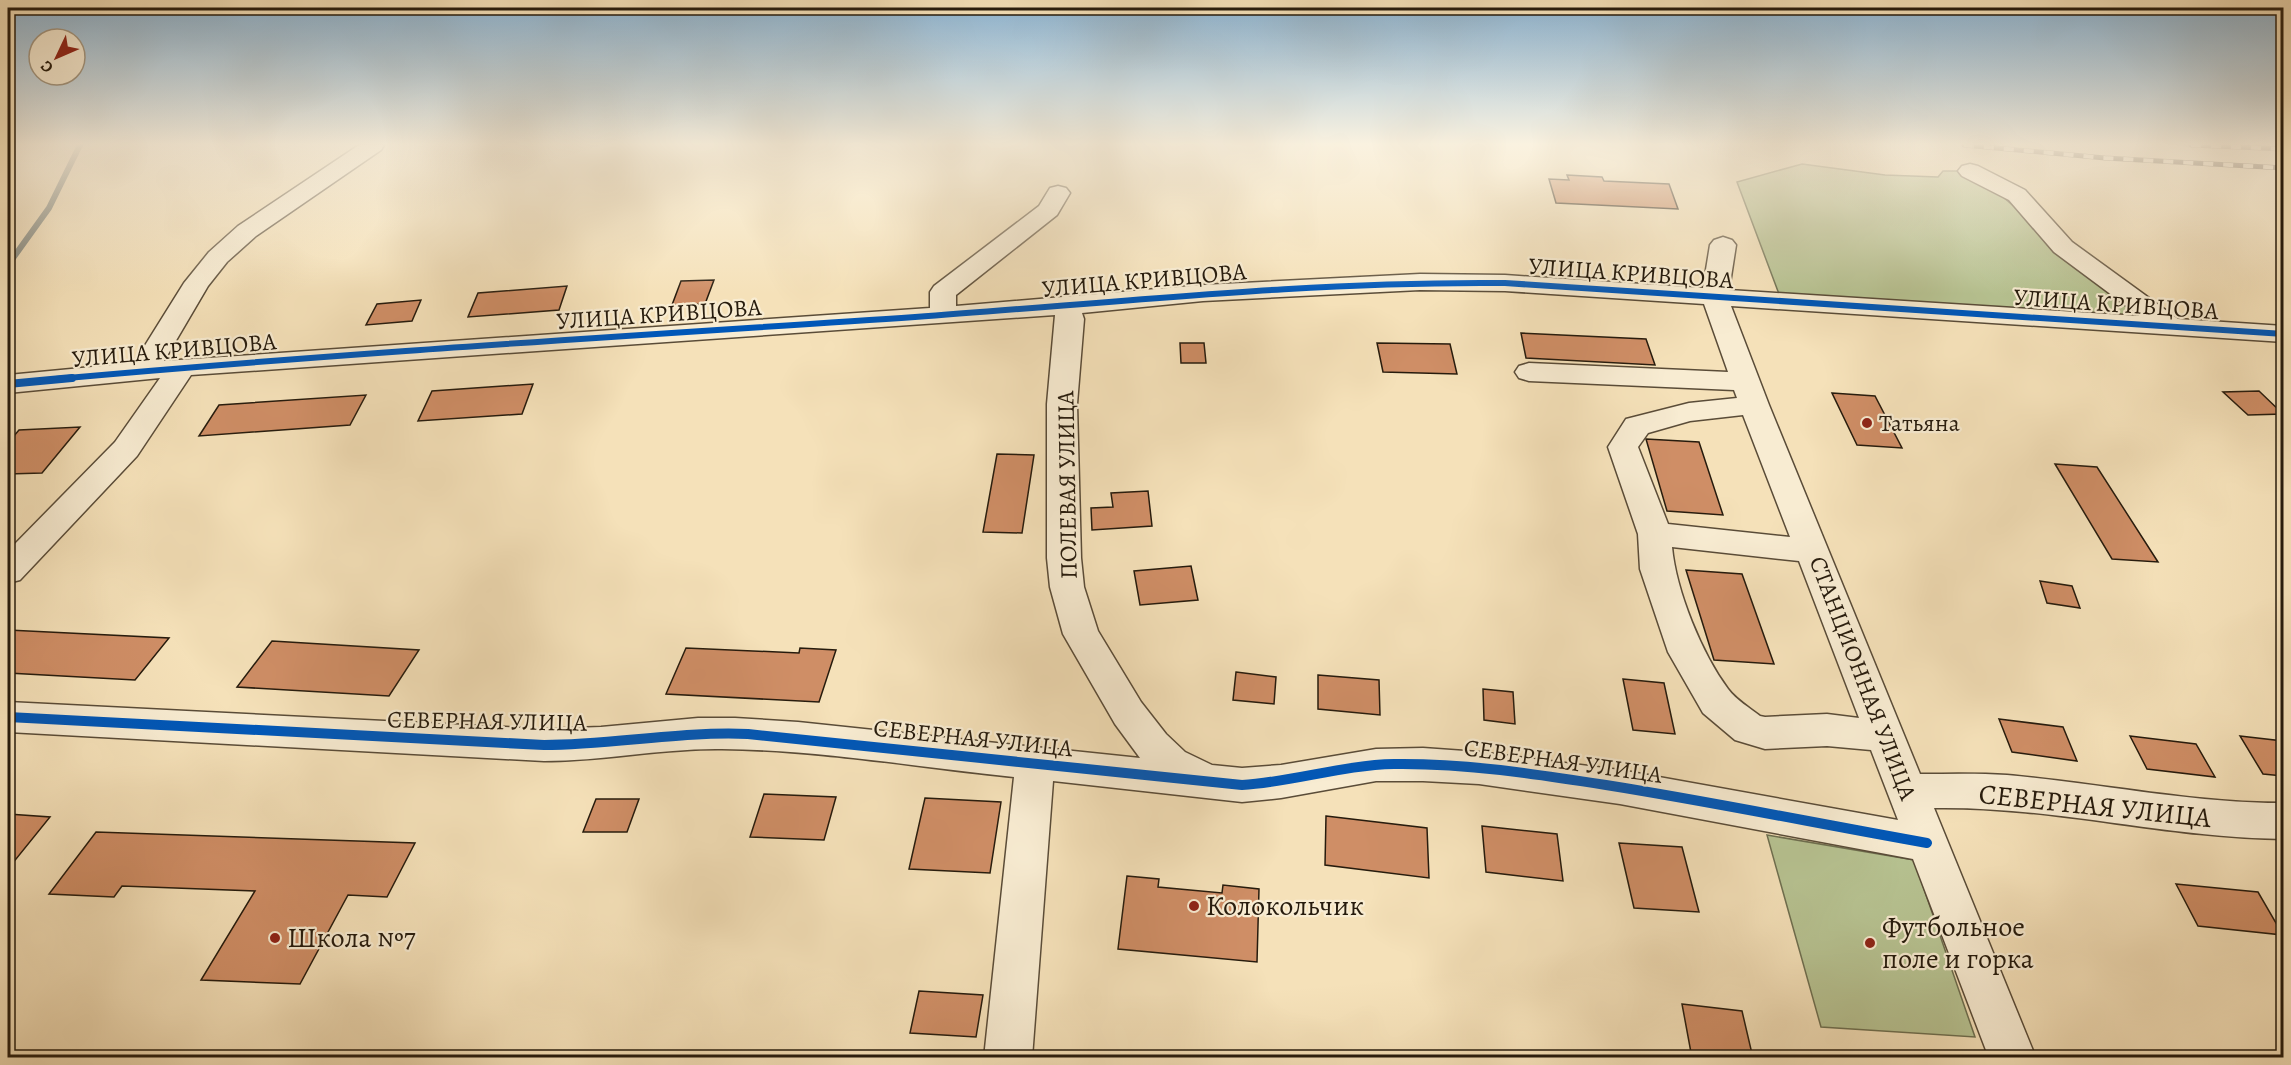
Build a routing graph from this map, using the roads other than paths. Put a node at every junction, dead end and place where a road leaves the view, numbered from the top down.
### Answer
1 (303, 195) edge
2 (1057, 195) edge
3 (2016, 195) edge
4 (1723, 245) dead end
5 (1715, 298) junction
6 (1066, 306) junction
7 (943, 315) junction
8 (2172, 327) junction
9 (2273, 333) edge
10 (2283, 352) edge
11 (182, 368) junction
12 (144, 371) junction
13 (1529, 372) dead end
14 (8, 384) edge
15 (1750, 393) junction
16 (1655, 534) junction
17 (1812, 551) junction
18 (8, 571) edge
19 (8, 717) edge
20 (1885, 735) junction
21 (1035, 764) junction
22 (1217, 782) junction
23 (1907, 791) junction
24 (2283, 821) edge
25 (1927, 843) junction
26 (1008, 1058) edge
27 (2013, 1058) edge

1 - 12 street
2 - 7 street
3 - 8 street
4 - 5 street
5 - 6 street, УЛИЦА КРИВЦОВА
5 - 8 street, УЛИЦА КРИВЦОВА
5 - 15 street, СТАНЦИОННАЯ УЛИЦА
6 - 7 street, УЛИЦА КРИВЦОВА
6 - 22 street, ПОЛЕВАЯ УЛИЦА
7 - 11 street, УЛИЦА КРИВЦОВА
8 - 9 street, УЛИЦА КРИВЦОВА
9 - 10 street
11 - 12 street, УЛИЦА КРИВЦОВА
11 - 18 street
12 - 14 street, УЛИЦА КРИВЦОВА
13 - 15 street
15 - 16 street
15 - 17 street, СТАНЦИОННАЯ УЛИЦА
16 - 17 street
16 - 20 street
17 - 20 street, СТАНЦИОННАЯ УЛИЦА
19 - 21 street, СЕВЕРНАЯ УЛИЦА
20 - 23 street, СТАНЦИОННАЯ УЛИЦА
21 - 22 street, СЕВЕРНАЯ УЛИЦА
21 - 26 street
22 - 25 street, СЕВЕРНАЯ УЛИЦА
23 - 24 street, СЕВЕРНАЯ УЛИЦА
23 - 25 street, СТАНЦИОННАЯ УЛИЦА
25 - 27 street, СТАНЦИОННАЯ УЛИЦА

